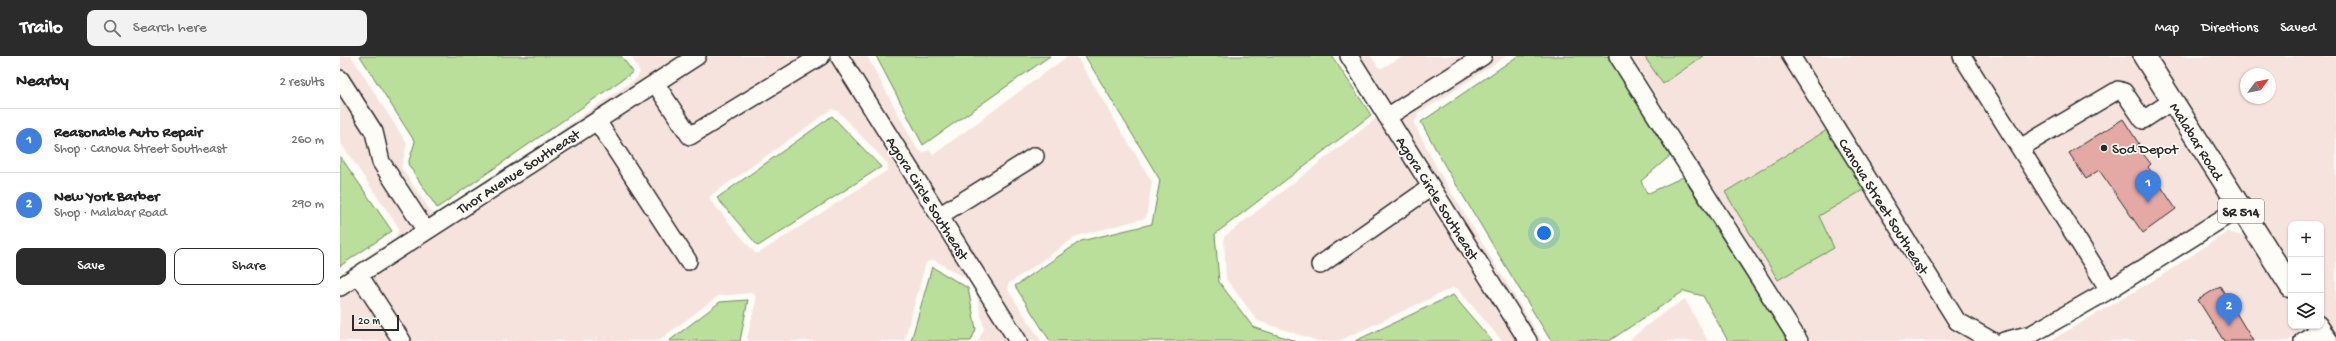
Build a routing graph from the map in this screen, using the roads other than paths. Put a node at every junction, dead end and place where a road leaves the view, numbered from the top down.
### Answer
1 (697, 56) edge
2 (821, 56) edge
3 (838, 56) edge
4 (1349, 56) edge
5 (1483, 56) edge
6 (1618, 56) edge
7 (1790, 56) edge
8 (1962, 56) edge
9 (2144, 56) edge
10 (340, 79) edge
11 (655, 83) junction
12 (2172, 101) junction
13 (1387, 117) junction
14 (597, 120) junction
15 (2020, 148) junction
16 (1035, 156) dead end
17 (1431, 187) junction
18 (2239, 208) junction
19 (939, 216) junction
20 (426, 231) junction
21 (688, 260) dead end
22 (1320, 264) dead end
23 (359, 275) junction
24 (2288, 282) edge
25 (340, 287) edge
26 (2108, 290) junction
27 (402, 341) edge
28 (1018, 341) edge
29 (1528, 341) edge
30 (1799, 341) edge
31 (1992, 341) edge
32 (2004, 341) edge

1 - 11 street, Thor Avenue Southeast
2 - 11 street
3 - 19 street, Agora Circle Southeast
4 - 13 street, Agora Circle Southeast
5 - 13 street
6 - 30 street
7 - 31 street, Canova Street Southeast
8 - 15 street
9 - 12 main road, Malabar Road / SR 514
10 - 20 street
11 - 14 street, Thor Avenue Southeast
12 - 15 street
12 - 18 main road, Malabar Road / SR 514
13 - 17 street, Agora Circle Southeast
14 - 20 street, Thor Avenue Southeast
14 - 21 street
15 - 26 street
16 - 19 street
17 - 22 street
17 - 29 street, Agora Circle Southeast
18 - 24 main road, Malabar Road / SR 514
18 - 26 street
19 - 28 street, Agora Circle Southeast
20 - 23 street, Thor Avenue Southeast
23 - 25 street, Thor Avenue Southeast
23 - 27 street
26 - 32 street

